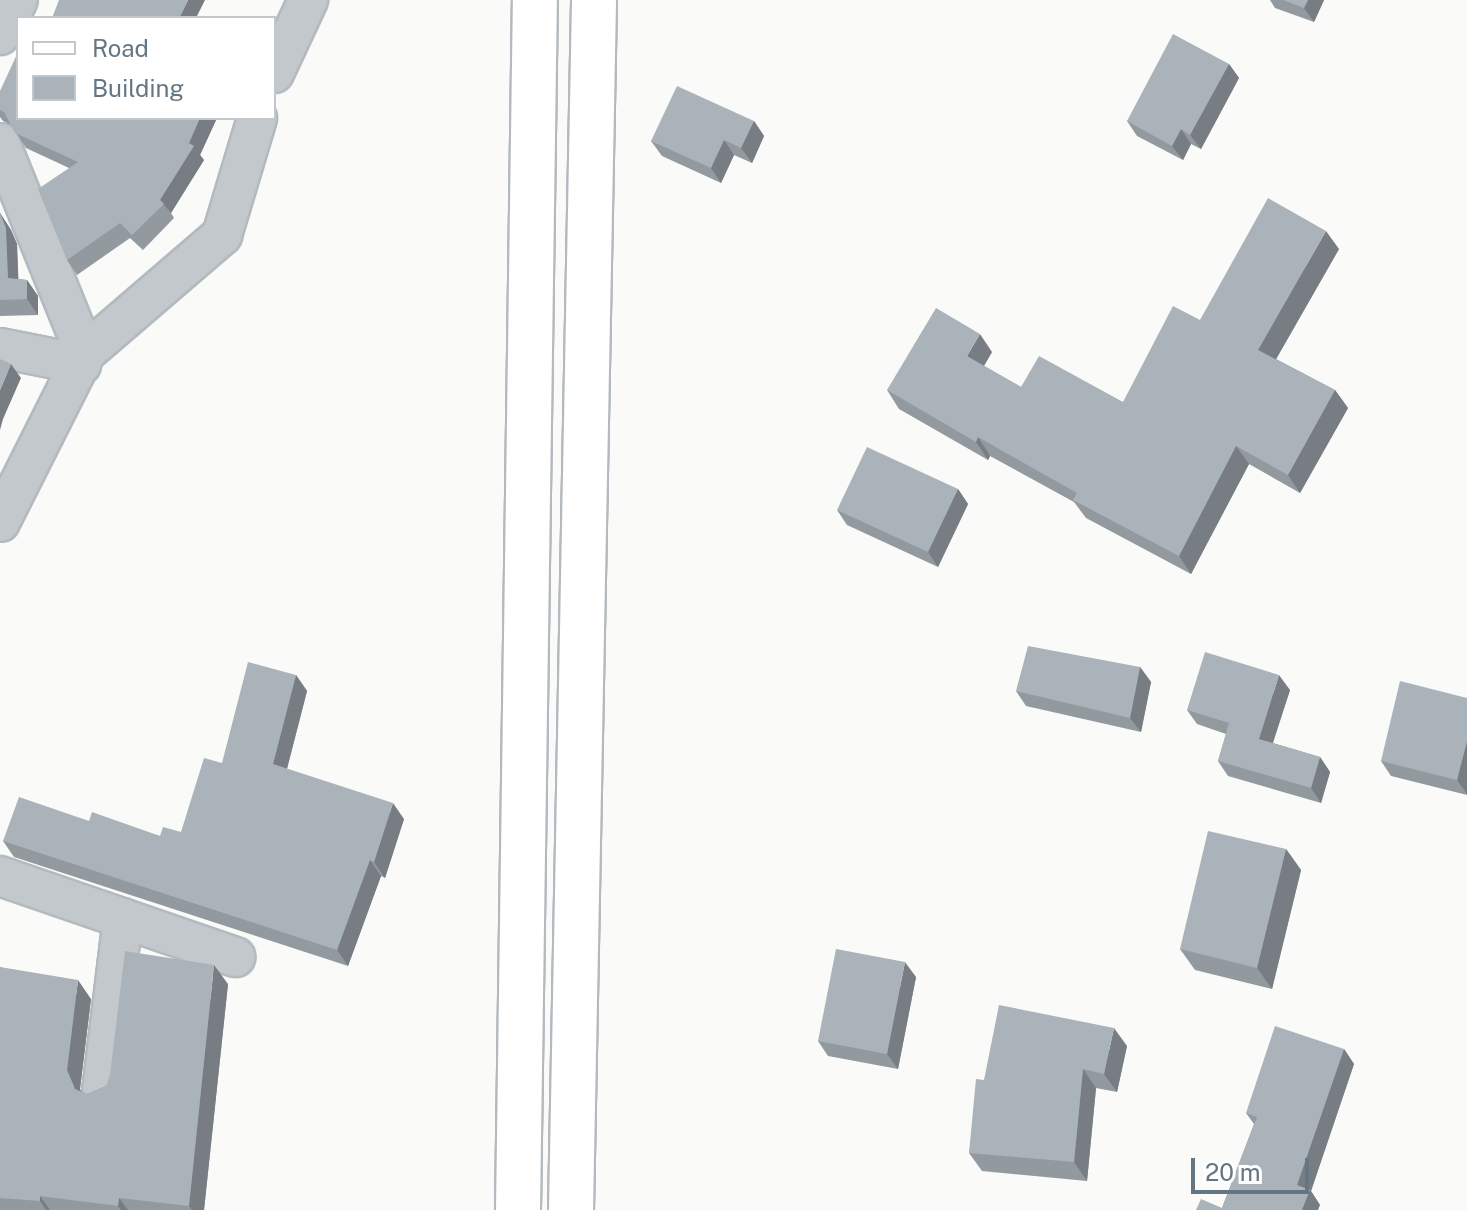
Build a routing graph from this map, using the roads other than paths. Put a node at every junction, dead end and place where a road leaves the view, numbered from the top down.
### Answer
1 (18, 0) edge
2 (308, 0) edge
3 (535, 0) edge
4 (594, 0) edge
5 (0, 35) edge
6 (276, 69) edge
7 (256, 120) edge
8 (0, 143) edge
9 (0, 348) edge
10 (83, 358) junction
11 (0, 522) edge
12 (0, 876) edge
13 (123, 918) junction
14 (235, 957) dead end
15 (102, 1091) edge
16 (518, 1210) edge
17 (571, 1210) edge

1 - 5 street
2 - 6 street
3 - 16 main road
4 - 17 main road
7 - 10 street
8 - 10 street
9 - 10 street
10 - 11 street
12 - 13 street
13 - 14 street
13 - 15 street

